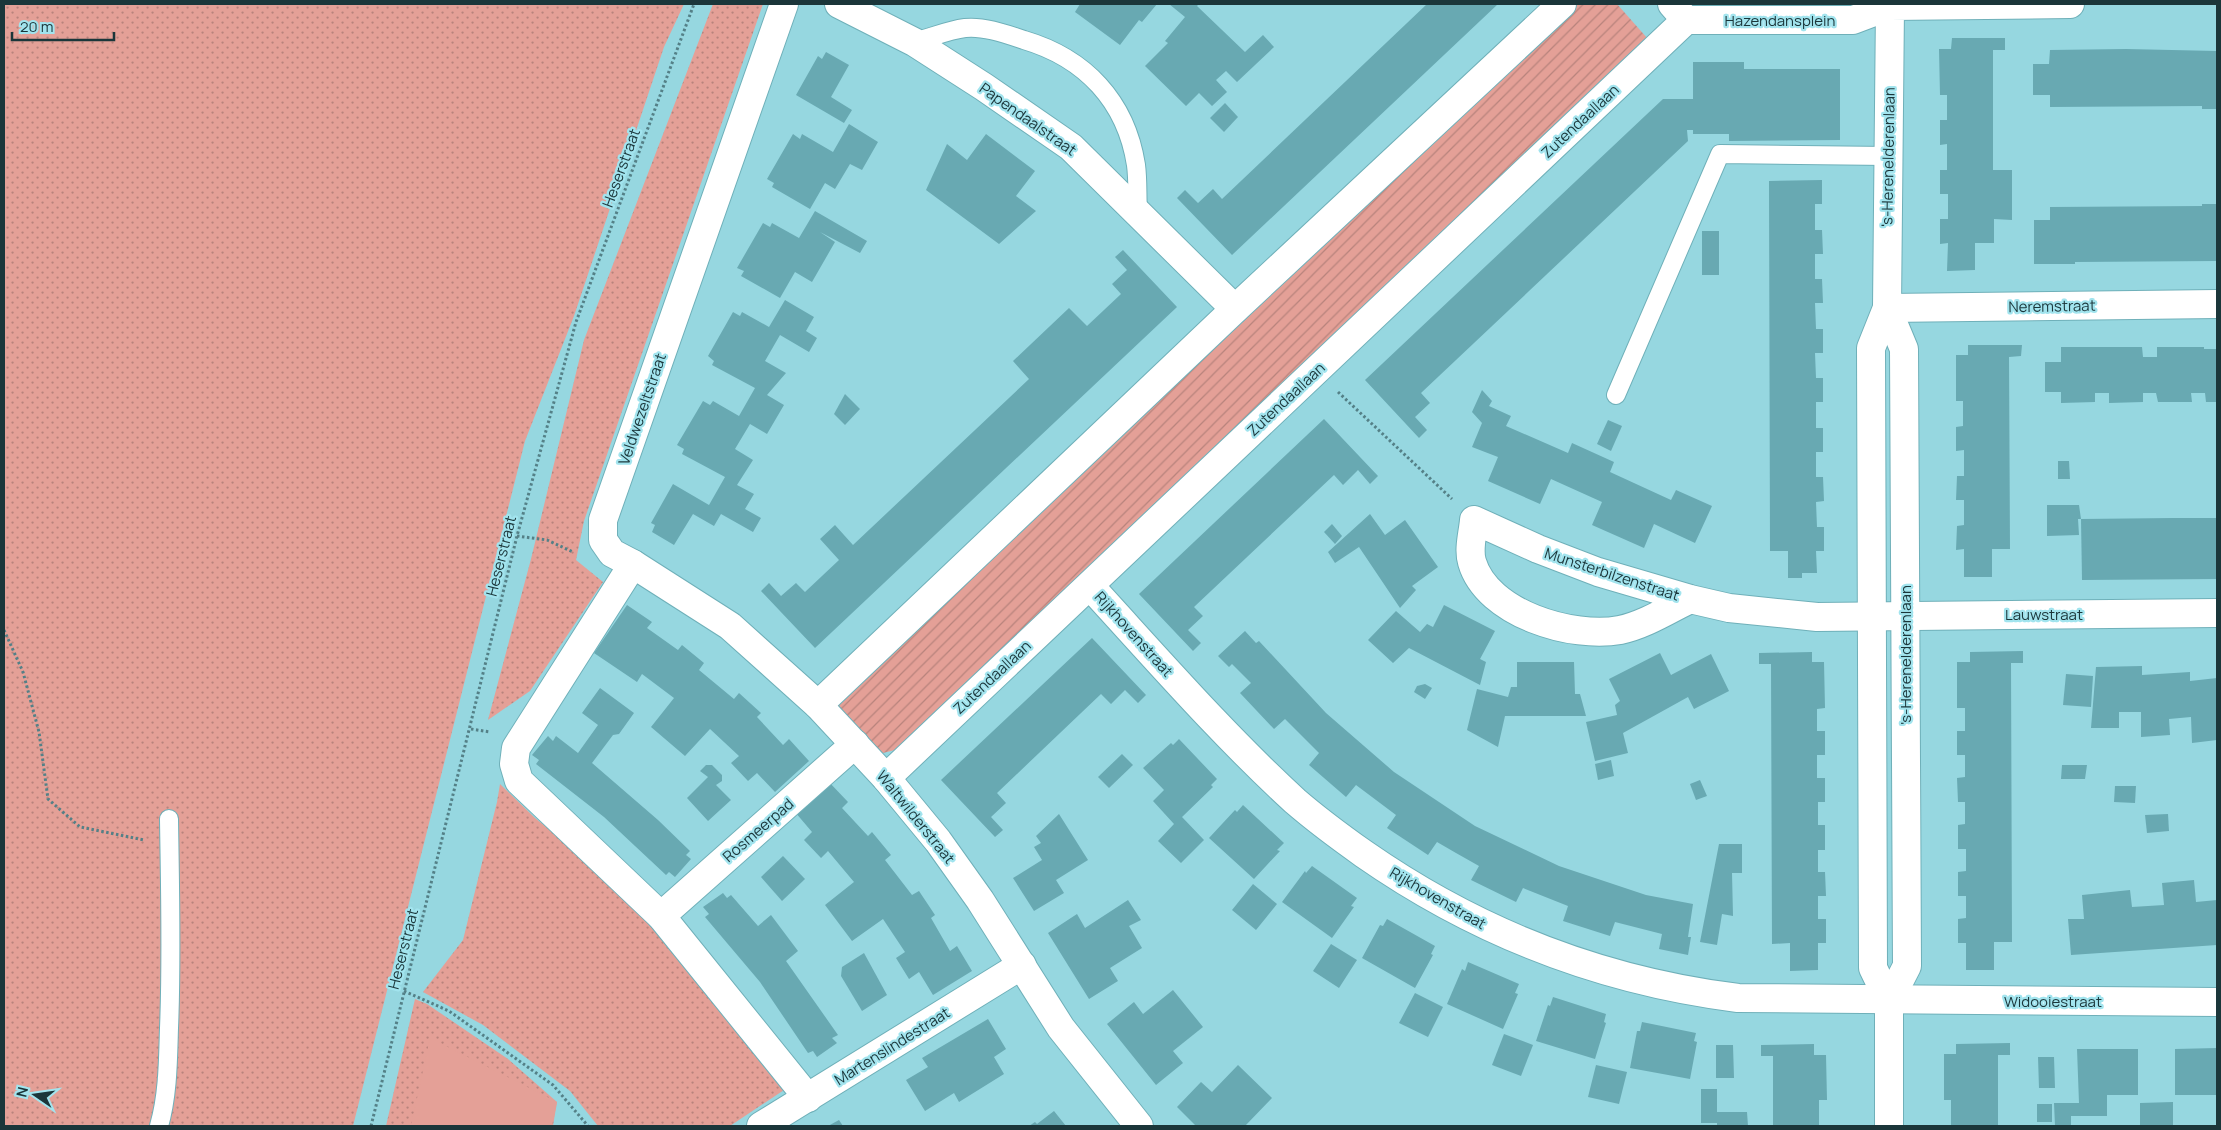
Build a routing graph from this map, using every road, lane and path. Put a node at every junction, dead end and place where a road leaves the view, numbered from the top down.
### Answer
1 (694, 4) edge
2 (784, 4) edge
3 (839, 4) edge
4 (1562, 4) edge
5 (2070, 4) edge
6 (1890, 5) edge
7 (1679, 12) edge
8 (914, 42) junction
9 (1888, 156) junction
10 (1138, 211) junction
11 (2217, 304) edge
12 (1887, 308) junction
13 (1235, 310) junction
14 (1316, 370) junction
15 (1616, 395) dead end
16 (1474, 520) junction
17 (517, 536) junction
18 (547, 540) dead end
19 (634, 564) junction
20 (1090, 586) junction
21 (1690, 600) junction
22 (2217, 613) edge
23 (1905, 615) junction
24 (1871, 616) junction
25 (4, 630) edge
26 (818, 705) junction
27 (855, 744) junction
28 (886, 778) junction
29 (169, 819) dead end
30 (170, 844) junction
31 (661, 916) junction
32 (1022, 965) junction
33 (404, 991) junction
34 (1889, 1001) junction
35 (2217, 1002) edge
36 (808, 1098) junction
37 (159, 1126) edge
38 (371, 1126) edge
39 (588, 1126) edge
40 (761, 1126) edge
41 (1139, 1126) edge
42 (1889, 1126) edge

1 - 17 path, Heserstraat
2 - 19 street, Veldwezeltstraat
3 - 8 street, Papendaalstraat
4 - 13 street
5 - 6 street
6 - 7 street, Hazendansplein
6 - 9 street, 's-Herenelderenlaan
7 - 14 street, Zutendaallaan
8 - 10 street, Papendaalstraat
8 - 10 lane
9 - 12 street, 's-Herenelderenlaan
9 - 15 lane
10 - 13 street, Papendaalstraat
11 - 12 street, Neremstraat
12 - 23 street, 's-Herenelderenlaan
12 - 24 street, 's-Herenelderenlaan
13 - 26 street
14 - 16 path
14 - 20 street, Zutendaallaan
16 - 21 street, Munsterbilzenstraat
16 - 21 street, Munsterbilzenstraat
17 - 18 path
17 - 33 path, Heserstraat
19 - 26 street, Waltwilderstraat
19 - 31 street
20 - 28 street, Zutendaallaan
20 - 34 street, Rijkhovenstraat
21 - 24 street, Munsterbilzenstraat
22 - 23 street, Lauwstraat
23 - 24 street, Lauwstraat
23 - 34 street, 's-Herenelderenlaan
24 - 34 street, 's-Herenelderenlaan
25 - 30 path
26 - 27 street, Waltwilderstraat
27 - 28 street, Waltwilderstraat
27 - 31 street, Rosmeerpad
28 - 32 street, Waltwilderstraat
29 - 30 lane
30 - 37 lane
31 - 36 street
32 - 36 street, Martenslindestraat
32 - 41 street, Waltwilderstraat
33 - 38 path, Heserstraat
33 - 39 path
34 - 35 street, Widooiestraat
34 - 42 street, 's-Herenelderenlaan
36 - 40 street, Martenslindestraat

